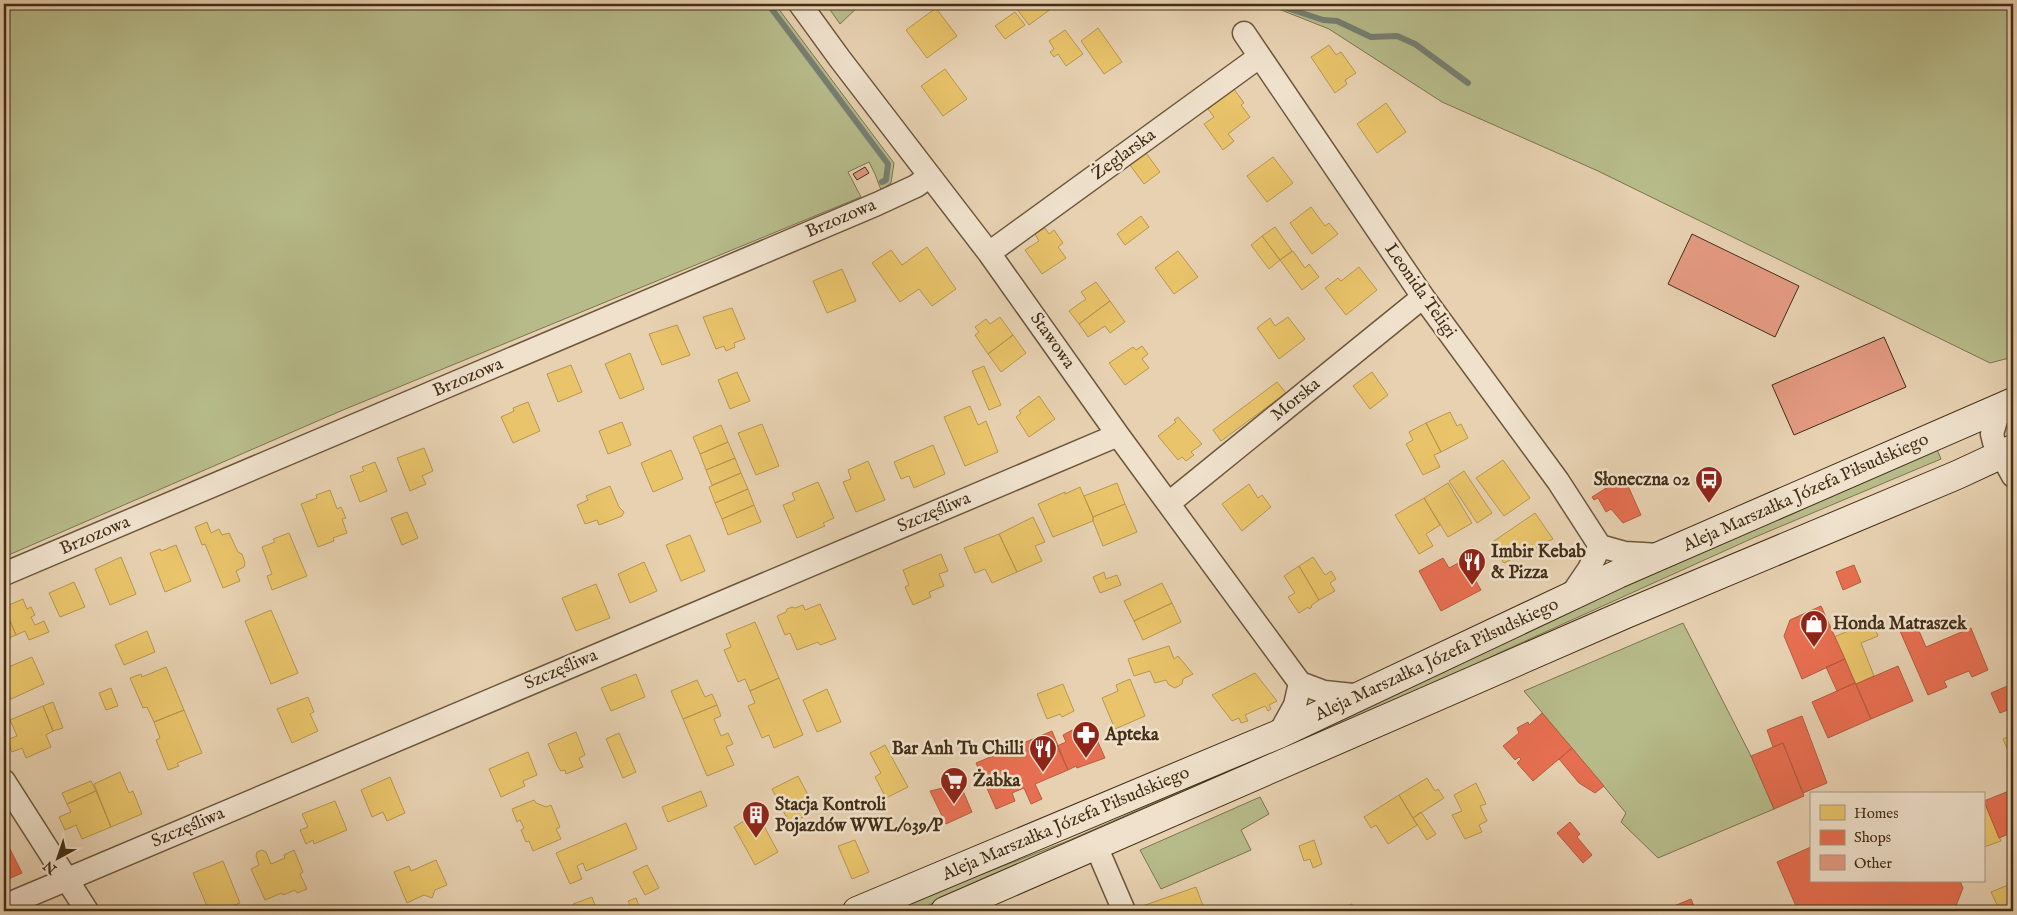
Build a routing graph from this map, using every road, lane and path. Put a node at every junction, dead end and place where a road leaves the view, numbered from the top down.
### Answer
1 (800, 4) edge
2 (1244, 33) dead end
3 (1259, 57) junction
4 (930, 176) junction
5 (989, 252) junction
6 (1423, 298) junction
7 (2009, 408) edge
8 (1118, 435) junction
9 (2009, 460) edge
10 (1169, 503) junction
11 (1600, 546) junction
12 (1662, 555) junction
13 (4, 574) edge
14 (1570, 597) junction
15 (1300, 683) junction
16 (1363, 696) junction
17 (1279, 734) junction
18 (4, 781) edge
19 (1096, 846) junction
20 (68, 880) junction
21 (4, 906) edge
22 (86, 911) edge
23 (857, 911) edge
24 (945, 911) edge
25 (1124, 911) edge

1 - 4 street, Stawowa
2 - 3 street, Leonida Teligi
3 - 5 street, Żeglarska
3 - 6 street, Leonida Teligi
4 - 5 street, Stawowa
4 - 13 street, Brzozowa
5 - 8 street, Stawowa
6 - 10 street, Morska
6 - 11 street, Leonida Teligi
7 - 9 street
7 - 12 main road, Aleja Marszałka Józefa Piłsudskiego
8 - 10 street, Stawowa
8 - 20 street, Szczęśliwa
9 - 19 main road, Aleja Marszałka Józefa Piłsudskiego
10 - 15 street, Stawowa
11 - 12 street
11 - 14 street
12 - 14 main road, Aleja Marszałka Józefa Piłsudskiego
14 - 16 main road, Aleja Marszałka Józefa Piłsudskiego
15 - 16 street
15 - 17 street
16 - 17 main road, Aleja Marszałka Józefa Piłsudskiego
17 - 23 main road, Aleja Marszałka Józefa Piłsudskiego
18 - 20 street
19 - 24 main road, Aleja Marszałka Józefa Piłsudskiego
19 - 25 street
20 - 21 street, Szczęśliwa
20 - 22 street

